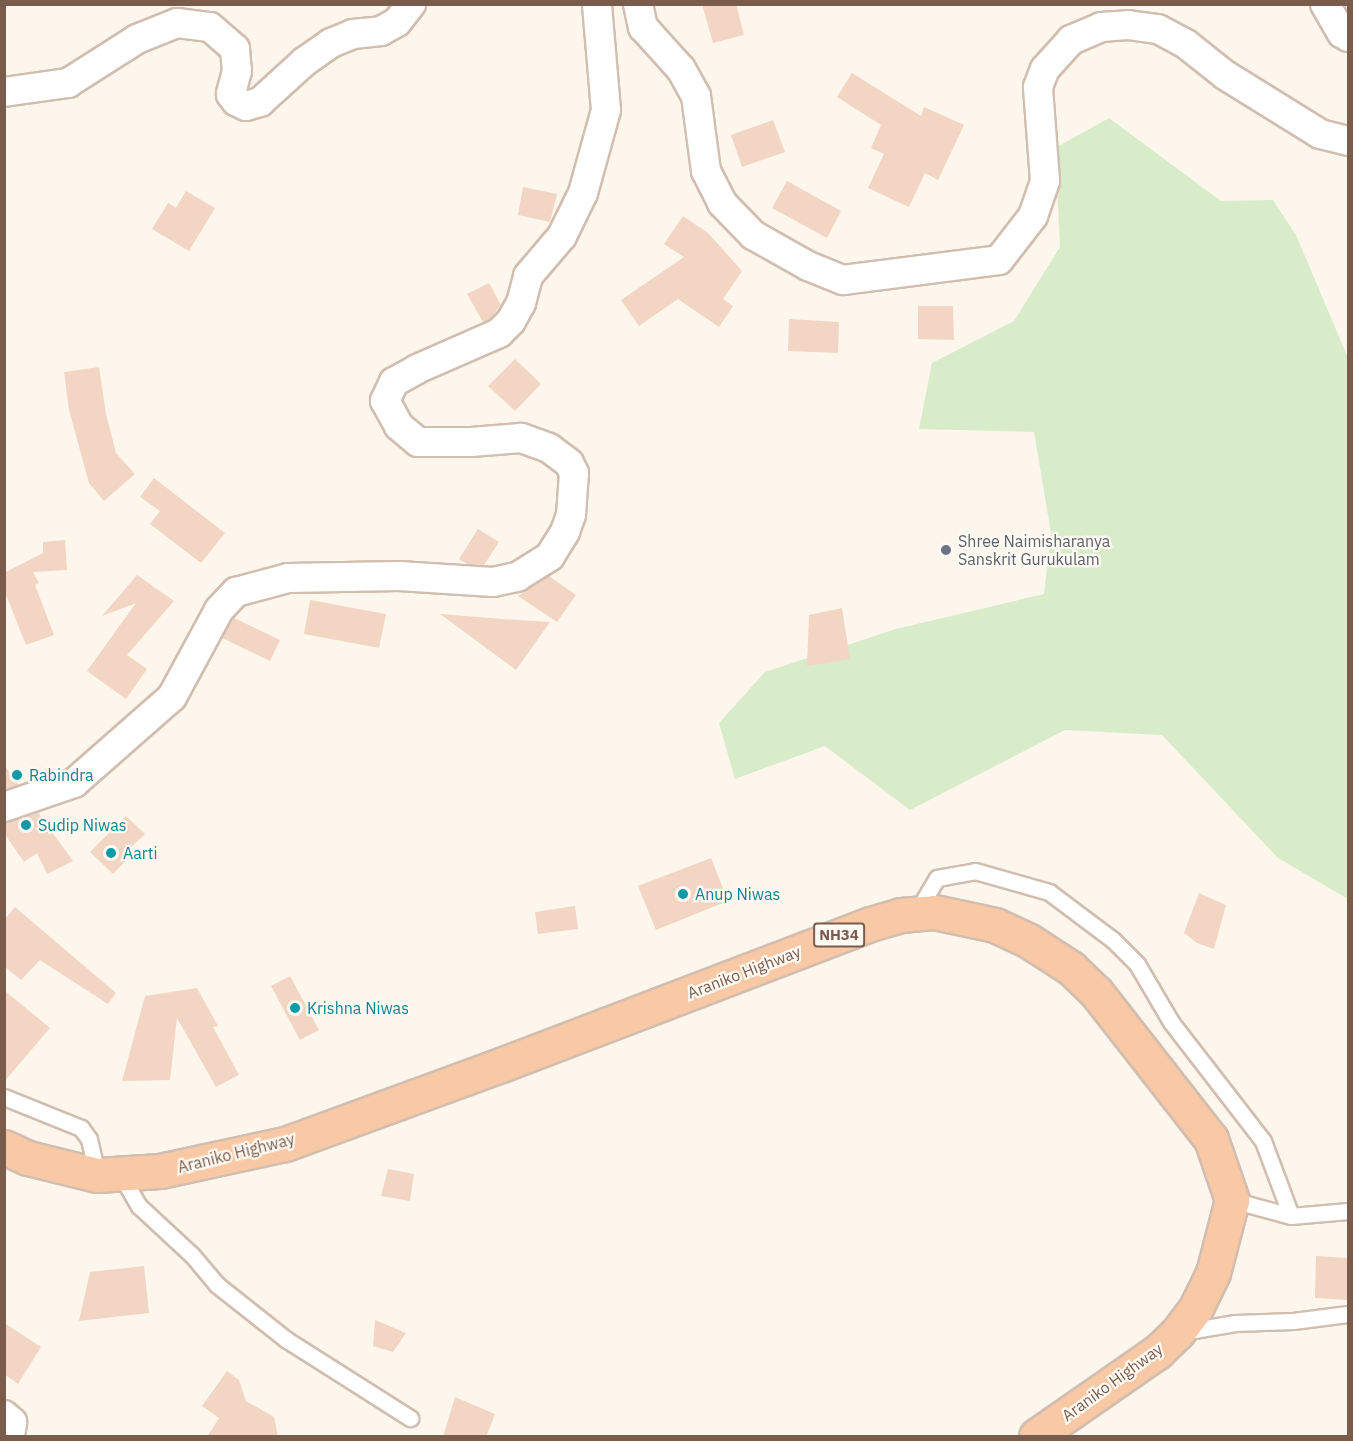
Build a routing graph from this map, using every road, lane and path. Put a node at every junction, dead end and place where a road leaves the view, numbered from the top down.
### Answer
1 (411, 4) edge
2 (597, 4) edge
3 (638, 4) edge
4 (1325, 4) edge
5 (1348, 37) edge
6 (4, 92) edge
7 (1348, 141) edge
8 (4, 807) edge
9 (919, 913) junction
10 (4, 1097) edge
11 (4, 1147) edge
12 (109, 1175) junction
13 (1232, 1200) junction
14 (1348, 1211) edge
15 (1291, 1216) junction
16 (1348, 1314) edge
17 (1178, 1333) junction
18 (4, 1415) edge
19 (410, 1418) dead end
20 (10, 1437) edge
21 (1036, 1437) edge

1 - 6 street
2 - 8 street
3 - 7 street
4 - 5 street
9 - 12 highway, Araniko Highway / NH34
9 - 13 highway, Araniko Highway / NH34
9 - 15 lane
10 - 12 lane
11 - 12 highway, Araniko Highway / NH34
12 - 19 lane
13 - 15 lane
13 - 17 highway, Araniko Highway
14 - 15 lane
16 - 17 lane
17 - 21 highway, Araniko Highway
18 - 20 street

